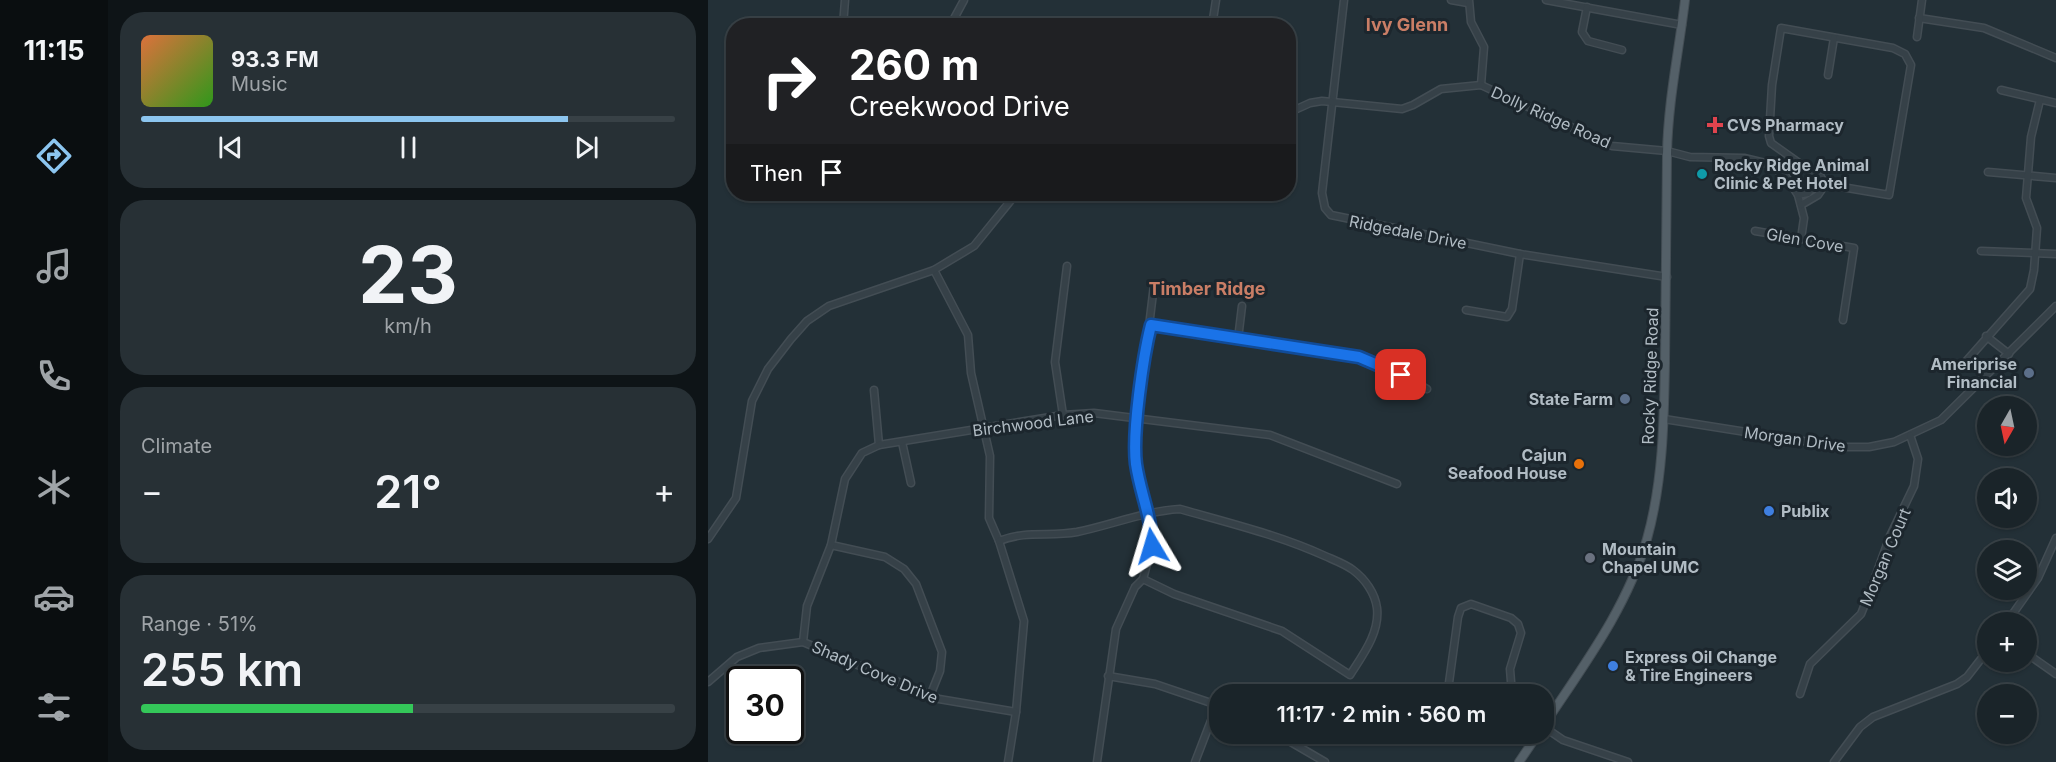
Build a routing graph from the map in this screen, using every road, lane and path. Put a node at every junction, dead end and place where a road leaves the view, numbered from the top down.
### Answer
1 (845, 0) edge
2 (964, 0) edge
3 (1216, 0) edge
4 (1344, 0) edge
5 (1451, 0) edge
6 (1546, 0) edge
7 (1685, 0) edge
8 (1922, 0) edge
9 (1469, 1) edge
10 (1587, 7) junction
11 (844, 18) edge
12 (954, 18) edge
13 (1213, 18) edge
14 (1919, 18) junction
15 (1682, 25) junction
16 (1917, 37) dead end
17 (1834, 38) junction
18 (1622, 50) dead end
19 (2056, 58) edge
20 (1828, 75) dead end
21 (1481, 85) junction
22 (2001, 90) dead end
23 (2040, 100) junction
24 (1333, 103) junction
25 (2056, 104) edge
26 (1296, 109) edge
27 (1667, 151) junction
28 (1988, 172) dead end
29 (2028, 175) junction
30 (1821, 177) junction
31 (2056, 178) edge
32 (1827, 182) junction
33 (1798, 195) junction
34 (1010, 201) edge
35 (1801, 205) junction
36 (1755, 231) dead end
37 (1801, 239) junction
38 (1981, 251) dead end
39 (2036, 253) junction
40 (1520, 254) junction
41 (2056, 254) edge
42 (1067, 266) dead end
43 (934, 270) junction
44 (1666, 277) junction
45 (1154, 285) dead end
46 (1242, 306) dead end
47 (2056, 306) edge
48 (1466, 310) dead end
49 (1843, 320) dead end
50 (1151, 325) junction
51 (1986, 336) junction
52 (1238, 339) junction
53 (2009, 354) junction
54 (1961, 367) dead end
55 (1427, 389) dead end
56 (874, 390) dead end
57 (1063, 415) junction
58 (1138, 419) junction
59 (1664, 419) junction
60 (986, 429) junction
61 (1910, 435) junction
62 (903, 442) junction
63 (879, 445) junction
64 (911, 483) dead end
65 (1396, 484) dead end
66 (1148, 514) junction
67 (2056, 538) edge
68 (708, 539) edge
69 (999, 541) junction
70 (831, 545) junction
71 (1143, 579) junction
72 (2014, 612) edge
73 (803, 642) junction
74 (2037, 661) edge
75 (1977, 664) edge
76 (2056, 674) edge
77 (1108, 676) junction
78 (708, 682) edge
79 (1449, 684) edge
80 (1511, 684) edge
81 (1800, 694) dead end
82 (930, 696) junction
83 (1209, 703) edge
84 (1554, 711) edge
85 (1016, 712) junction
86 (1209, 728) edge
87 (1554, 733) edge
88 (1294, 744) edge
89 (1531, 744) edge
90 (1008, 762) edge
91 (1097, 762) edge
92 (1195, 762) edge
93 (1325, 762) edge
94 (1519, 762) edge
95 (1628, 762) edge
96 (1834, 762) edge

1 - 11 street
2 - 12 street
3 - 13 street
4 - 24 street, Ridgedale Drive
5 - 9 street
6 - 10 street
7 - 15 main road, Rocky Ridge Road
8 - 14 street
9 - 21 street
10 - 15 street
10 - 18 street
14 - 16 street
14 - 19 street
15 - 27 main road, Rocky Ridge Road
17 - 20 street
17 - 30 street
17 - 32 street
21 - 24 street, Dolly Ridge Road
21 - 27 street, Dolly Ridge Road
22 - 23 street
23 - 25 street
23 - 29 street
24 - 26 street, Dolly Ridge Road
24 - 40 street, Ridgedale Drive
27 - 33 street, Dolly Ridge Road
27 - 44 main road, Rocky Ridge Road
28 - 29 street
29 - 31 street
29 - 39 street
30 - 32 street
30 - 33 street
32 - 35 street
33 - 35 street, Dolly Ridge Road
34 - 43 street
35 - 37 street, Dolly Ridge Road
36 - 37 street, Glen Cove
37 - 49 street, Glen Cove
38 - 39 street
39 - 41 street
39 - 51 street
40 - 44 street, Ridgedale Drive
40 - 48 street
42 - 57 street
43 - 60 street
43 - 68 street
44 - 59 main road, Rocky Ridge Road
45 - 50 street
46 - 52 street
47 - 53 street, Morgan Drive
50 - 52 street
50 - 58 street
51 - 53 street
51 - 54 street
52 - 55 street
53 - 61 street, Morgan Drive
56 - 63 street
57 - 58 street, Birchwood Lane
57 - 60 street, Birchwood Lane
58 - 65 street, Birchwood Lane
58 - 66 street
59 - 61 street, Morgan Drive
59 - 84 main road, Rocky Ridge Road
60 - 62 street, Birchwood Lane
60 - 69 street
61 - 81 street, Morgan Court
62 - 63 street, Birchwood Lane
62 - 64 street
63 - 70 street, Birchwood Lane
66 - 69 street
66 - 71 street
66 - 71 street
67 - 72 street
69 - 85 street
70 - 73 street, Birchwood Lane
70 - 82 street
71 - 77 street
73 - 78 street, Shady Cove Drive
73 - 82 street, Shady Cove Drive
74 - 76 street
75 - 96 street
77 - 83 street
77 - 91 street
79 - 80 street
82 - 85 street, Shady Cove Drive
85 - 90 street
86 - 92 street
87 - 95 street
88 - 93 street
89 - 94 main road

